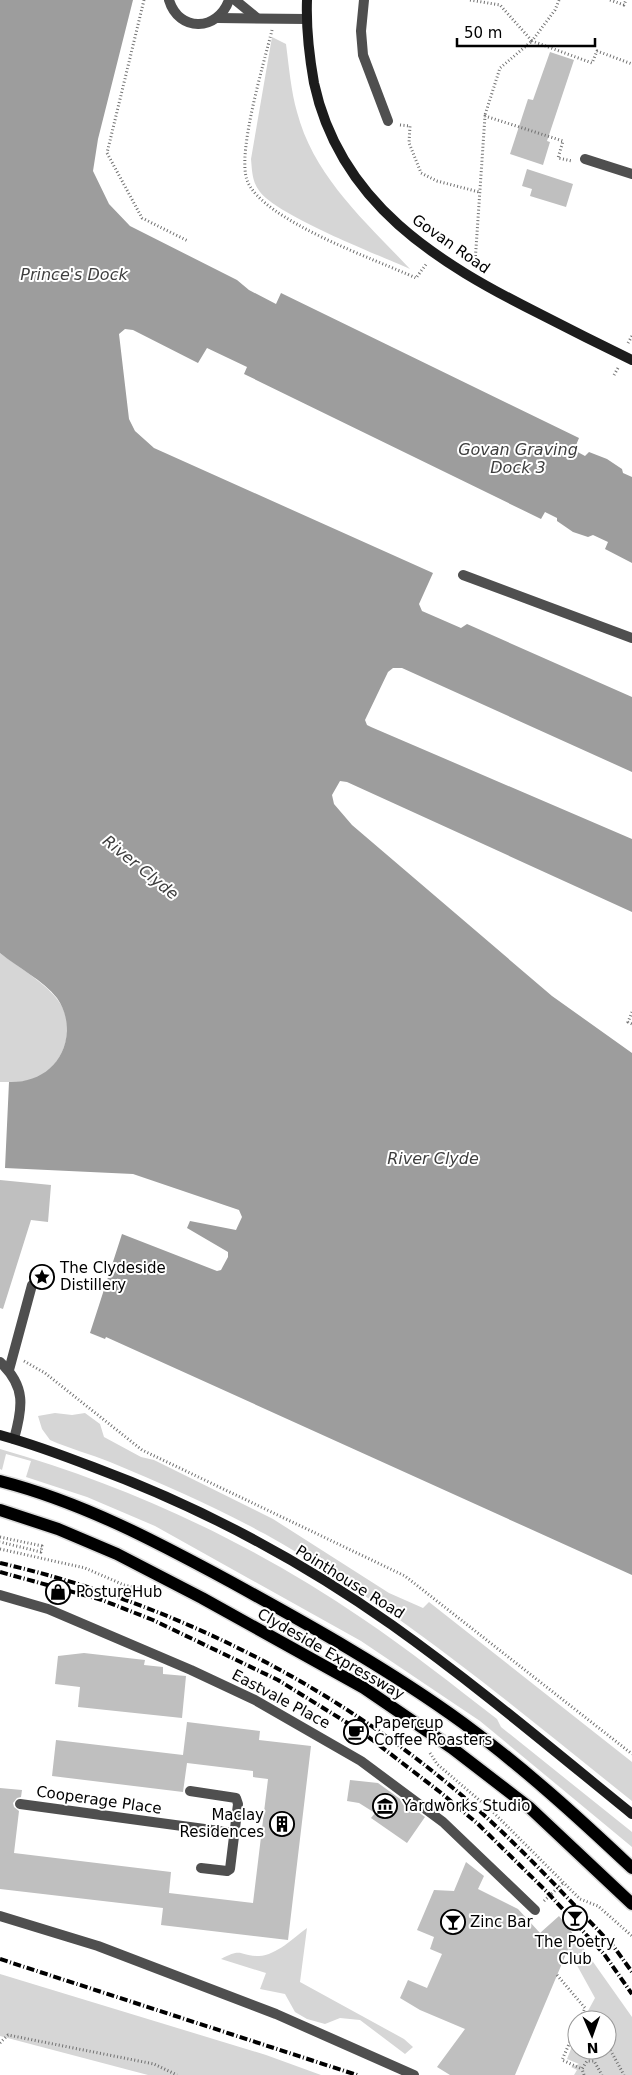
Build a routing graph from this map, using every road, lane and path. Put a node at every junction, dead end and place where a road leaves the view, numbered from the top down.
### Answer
1 (144, 0) edge
2 (169, 0) edge
3 (229, 0) edge
4 (235, 0) edge
5 (308, 0) edge
6 (364, 0) edge
7 (470, 0) edge
8 (559, 0) edge
9 (610, 0) edge
10 (626, 0) edge
11 (218, 18) junction
12 (257, 18) junction
13 (279, 18) junction
14 (306, 19) junction
15 (532, 41) junction
16 (632, 64) edge
17 (485, 116) junction
18 (388, 121) joint
19 (585, 159) joint
20 (632, 174) edge
21 (480, 192) junction
22 (188, 240) dead end
23 (433, 254) junction
24 (473, 280) junction
25 (632, 360) edge
26 (463, 575) dead end
27 (632, 638) edge
28 (632, 1012) edge
29 (632, 1024) edge
30 (32, 1285) dead end
31 (0, 1362) edge
32 (9, 1370) junction
33 (0, 1436) edge
34 (14, 1439) junction
35 (0, 1481) edge
36 (0, 1510) edge
37 (0, 1537) edge
38 (0, 1542) edge
39 (0, 1549) edge
40 (156, 1592) dead end
41 (0, 1595) edge
42 (423, 1748) dead end
43 (632, 1754) edge
44 (190, 1791) dead end
45 (20, 1804) dead end
46 (632, 1814) edge
47 (589, 1829) junction
48 (234, 1833) junction
49 (632, 1863) edge
50 (201, 1868) dead end
51 (632, 1868) edge
52 (564, 1882) junction
53 (632, 1904) edge
54 (535, 1910) joint
55 (0, 1916) edge
56 (632, 1936) edge
57 (557, 1975) dead end
58 (584, 2010) edge
59 (0, 2042) edge
60 (567, 2049) edge
61 (616, 2060) edge
62 (582, 2069) junction
63 (177, 2075) edge
64 (414, 2075) edge
65 (584, 2075) edge
66 (602, 2075) edge
67 (624, 2075) edge

1 - 22 path
2 - 11 street
3 - 11 street
4 - 12 street
5 - 14 street, Govan Road
6 - 18 street
7 - 15 path
8 - 15 path
9 - 10 path
11 - 12 street
12 - 13 street
13 - 14 street
13 - 23 path
14 - 23 street, Govan Road
15 - 16 path
15 - 17 path
17 - 19 path
17 - 21 path
18 - 21 path
19 - 20 street
21 - 24 path
23 - 24 street, Govan Road
24 - 25 street, Govan Road
26 - 27 street
28 - 29 path
30 - 32 street
31 - 32 street
32 - 34 street
32 - 43 path
33 - 34 street, Pointhouse Road
34 - 46 street, Pointhouse Road
35 - 47 main road, Clydeside Expressway
36 - 53 main road, Clydeside Expressway
37 - 38 path
39 - 40 path
41 - 54 street, Eastvale Place
42 - 52 path
44 - 48 street
45 - 48 street, Cooperage Place
47 - 49 main road
47 - 51 main road, Clydeside Expressway
48 - 50 street
52 - 54 path
52 - 56 path
55 - 64 street
57 - 58 path
59 - 63 path
60 - 62 path
61 - 67 path
62 - 65 path
62 - 66 path

